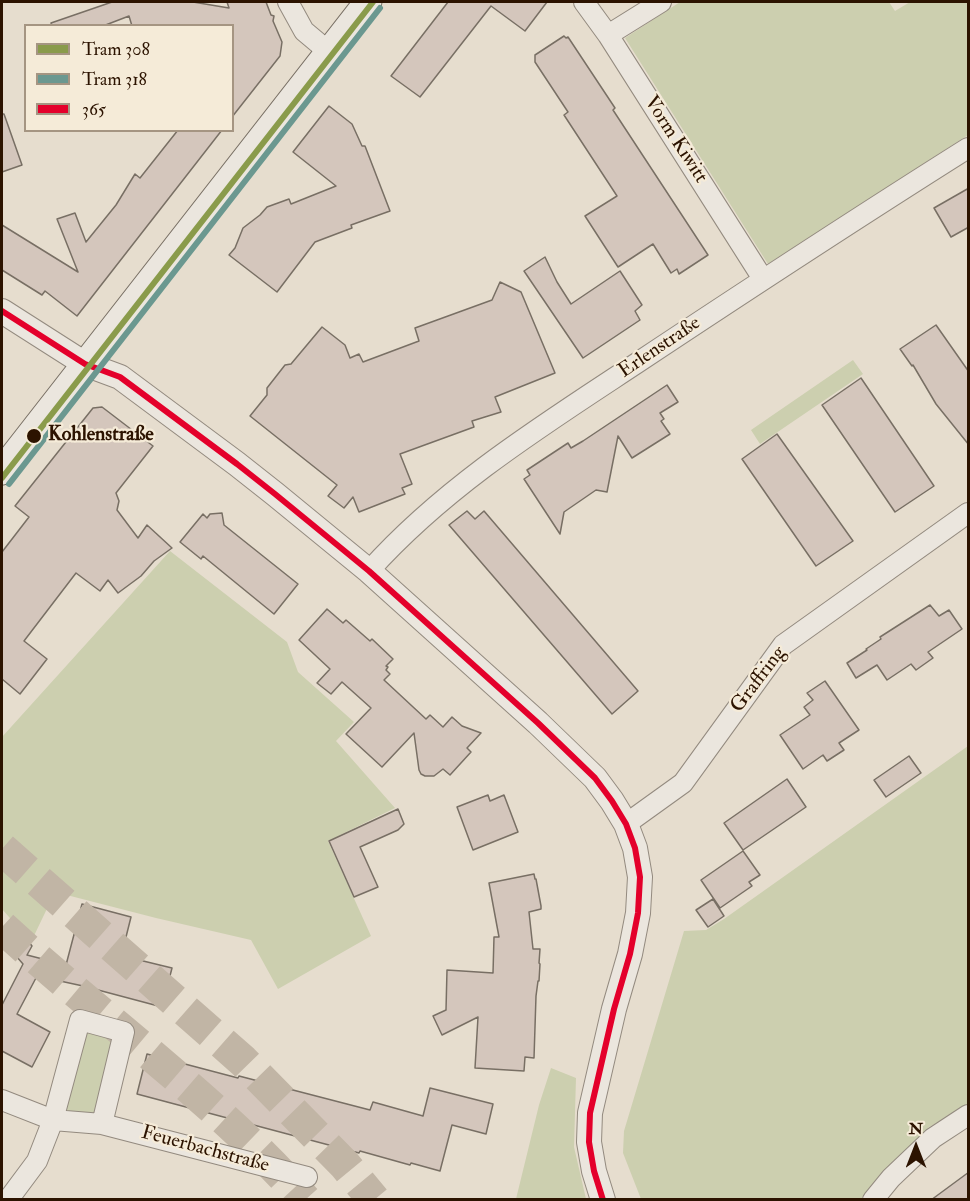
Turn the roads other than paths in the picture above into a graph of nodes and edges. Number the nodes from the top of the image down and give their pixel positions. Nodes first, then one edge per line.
1 (288, 2) edge
2 (368, 2) edge
3 (584, 2) edge
4 (661, 2) edge
5 (608, 35) junction
6 (329, 52) junction
7 (969, 148) edge
8 (764, 279) junction
9 (2, 311) edge
10 (85, 364) junction
11 (2, 471) edge
12 (969, 513) edge
13 (369, 571) junction
14 (626, 824) junction
15 (2, 1100) edge
16 (969, 1115) edge
17 (53, 1120) junction
18 (102, 1124) junction
19 (307, 1177) dead end
20 (8, 1200) edge
21 (603, 1200) edge
22 (873, 1200) edge

1 - 6 street
2 - 6 main road
3 - 5 street, Vorm Kiwitt
4 - 5 street
5 - 8 street, Vorm Kiwitt
6 - 10 main road
7 - 8 street, Erlenstraße
8 - 13 street, Erlenstraße
9 - 10 street
10 - 11 main road
10 - 13 street
12 - 14 street, Graffring
13 - 14 street
14 - 21 street
15 - 17 street, Feuerbachstraße
16 - 22 street
17 - 18 street, Feuerbachstraße
17 - 18 street
17 - 20 street
18 - 19 street, Feuerbachstraße

